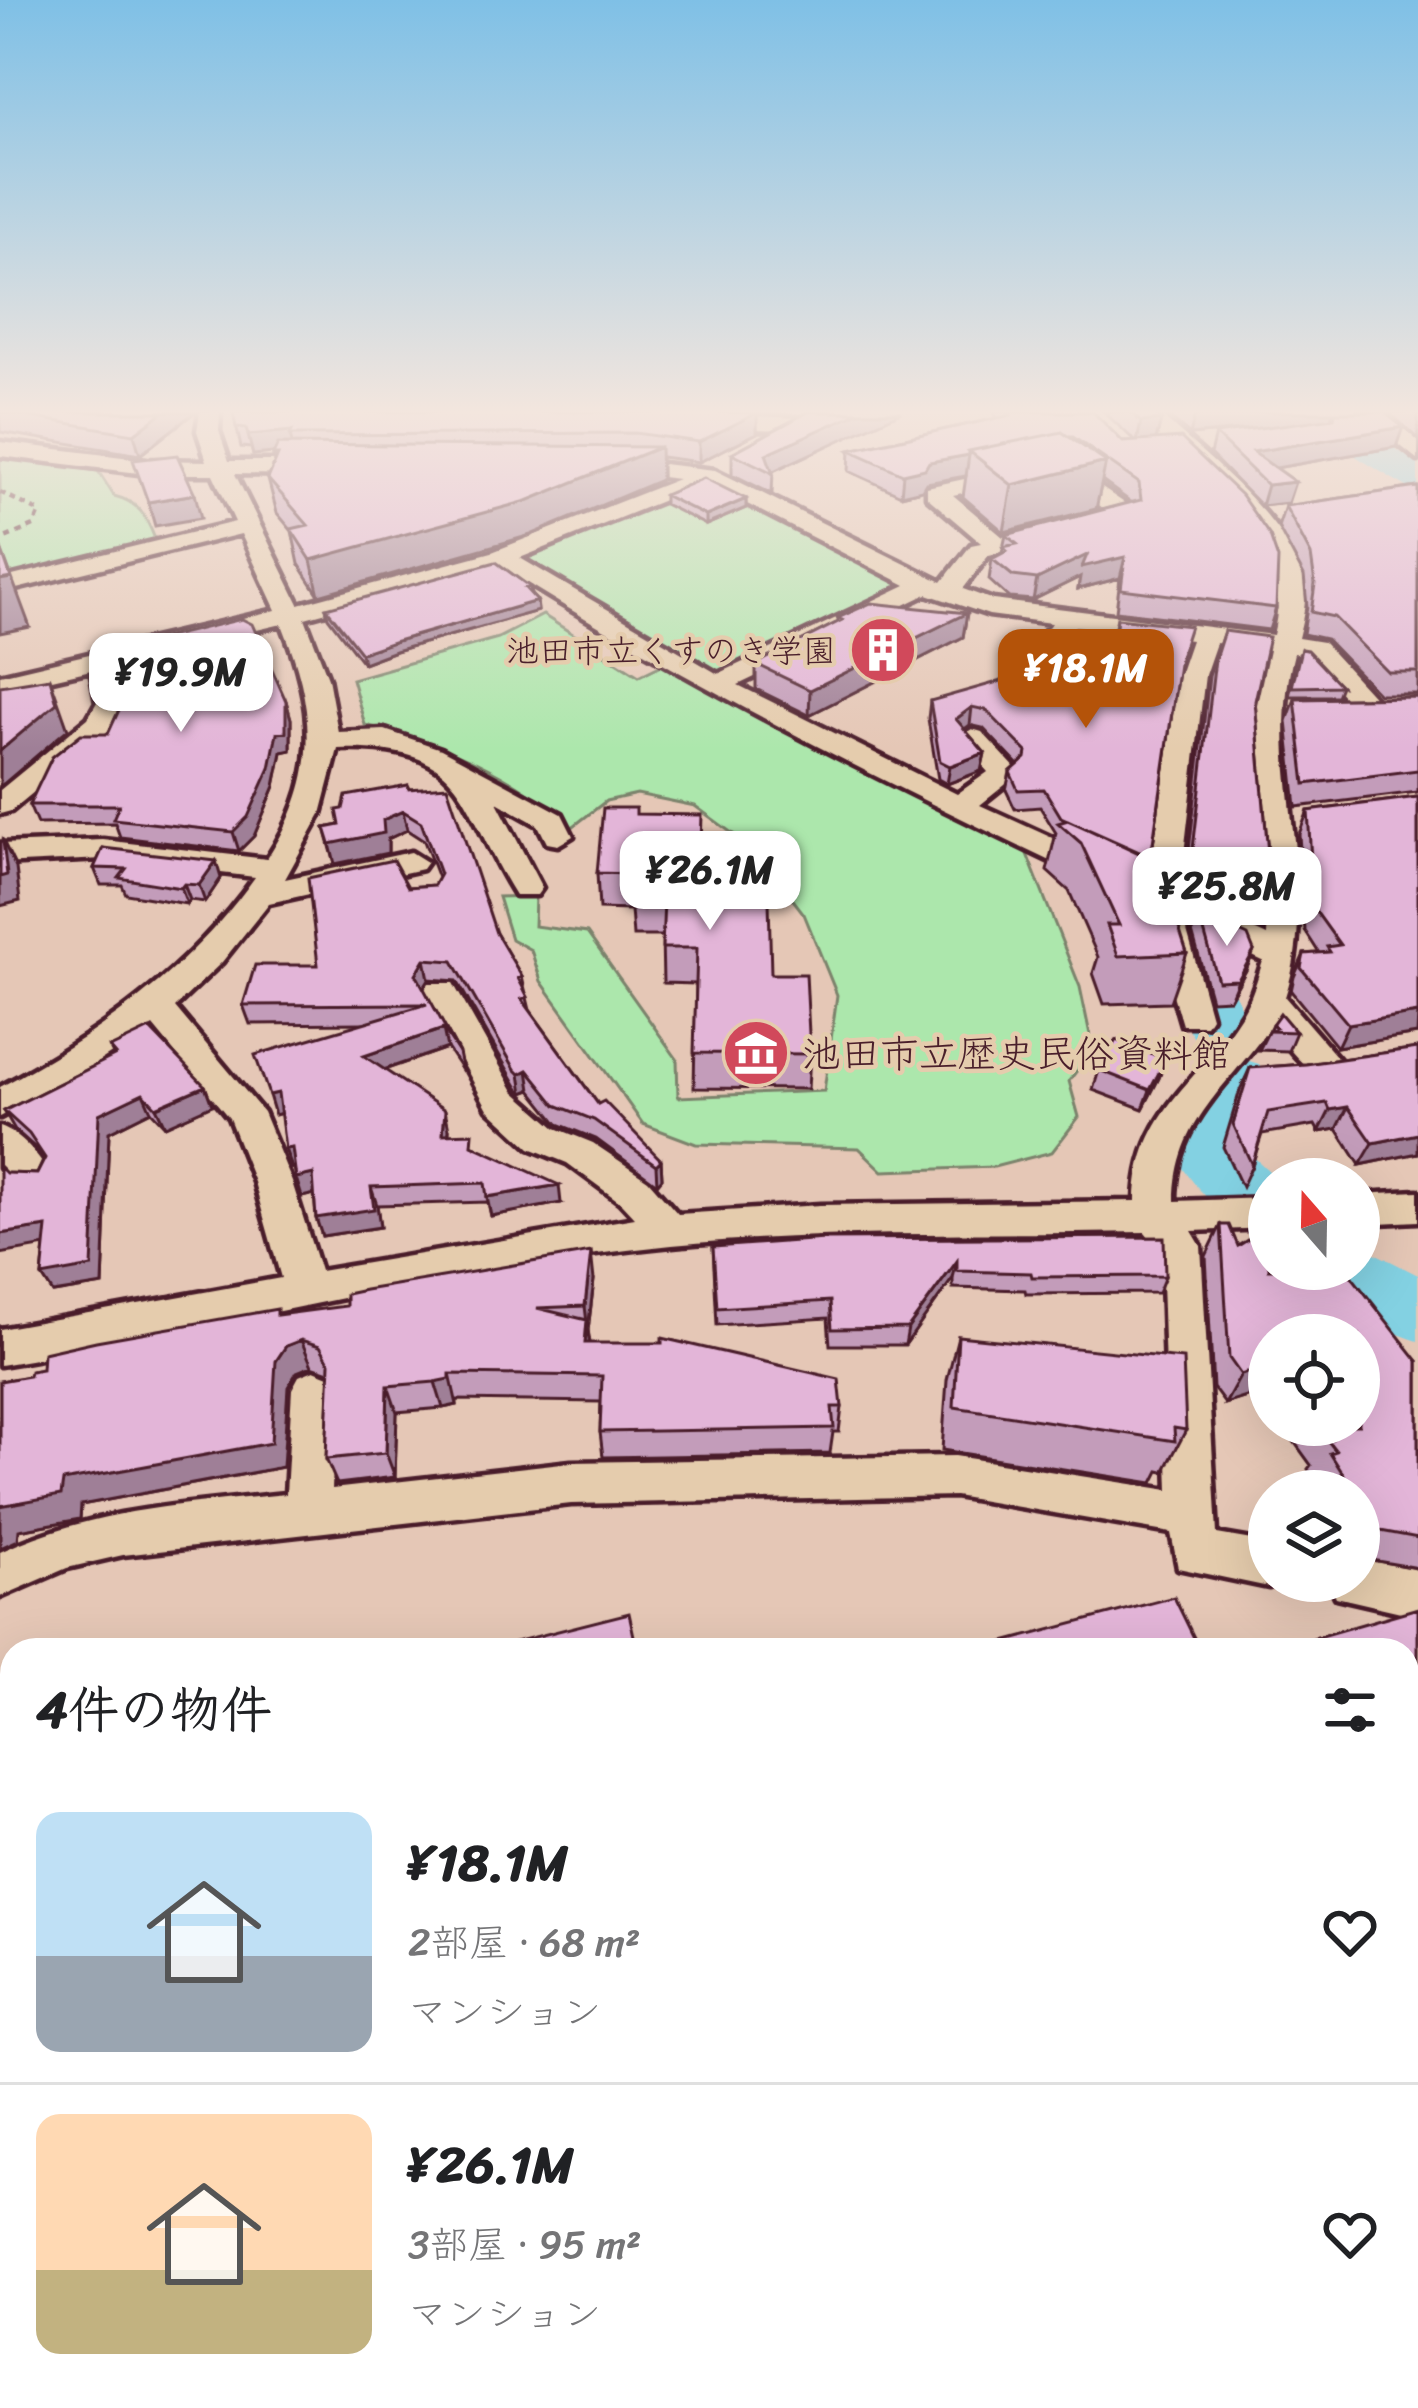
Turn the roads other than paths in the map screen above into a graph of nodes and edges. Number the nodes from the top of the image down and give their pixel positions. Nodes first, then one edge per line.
1 (582, 524) edge
2 (818, 524) edge
3 (974, 524) edge
4 (1077, 524) edge
5 (1255, 524) edge
6 (247, 526) joint
7 (998, 544) junction
8 (501, 557) junction
9 (0, 586) edge
10 (937, 589) junction
11 (288, 615) junction
12 (1067, 619) junction
13 (1286, 622) junction
14 (1206, 634) junction
15 (102, 659) junction
16 (1031, 668) edge
17 (0, 683) edge
18 (718, 683) junction
19 (1269, 709) junction
20 (972, 738) edge
21 (325, 741) junction
22 (469, 775) junction
23 (0, 806) edge
24 (959, 806) junction
25 (558, 836) dead end
26 (0, 854) edge
27 (267, 882) junction
28 (526, 888) dead end
29 (423, 896) edge
30 (1174, 906) junction
31 (1281, 956) junction
32 (441, 992) dead end
33 (1268, 1000) junction
34 (155, 1006) junction
35 (1194, 1017) dead end
36 (1371, 1058) edge
37 (1225, 1059) junction
38 (1325, 1064) junction
39 (0, 1104) edge
40 (0, 1142) edge
41 (32, 1178) edge
42 (1418, 1206) edge
43 (1380, 1208) edge
44 (1248, 1214) edge
45 (1155, 1216) junction
46 (669, 1230) junction
47 (306, 1293) junction
48 (0, 1347) edge
49 (314, 1389) dead end
50 (308, 1512) junction
51 (1196, 1516) junction
52 (1248, 1561) edge
53 (0, 1575) edge
54 (1380, 1586) edge
55 (1418, 1593) edge

1 - 8 street
2 - 10 street
3 - 7 street
4 - 7 street
5 - 13 street
6 - 9 street
6 - 11 street
7 - 10 street
8 - 11 street
8 - 18 street
10 - 12 street
10 - 18 street
11 - 15 street
11 - 21 street
12 - 14 street
12 - 16 street
13 - 14 street
13 - 19 street
13 - 19 street
14 - 30 street
15 - 17 street
15 - 23 street
18 - 24 street
19 - 31 street
20 - 24 street
21 - 22 street
21 - 27 street
22 - 25 street
22 - 28 street
24 - 30 street
26 - 27 street
27 - 29 street
27 - 34 street
30 - 31 street
30 - 35 street
31 - 33 street
32 - 46 street
33 - 37 street
33 - 38 street
34 - 39 street
34 - 47 street
36 - 38 street
37 - 38 street
37 - 45 street
40 - 41 street
42 - 43 street
44 - 45 street
45 - 46 street
45 - 51 street
46 - 47 street
47 - 48 street
49 - 50 street
50 - 51 street
50 - 53 street
51 - 52 street
54 - 55 street

